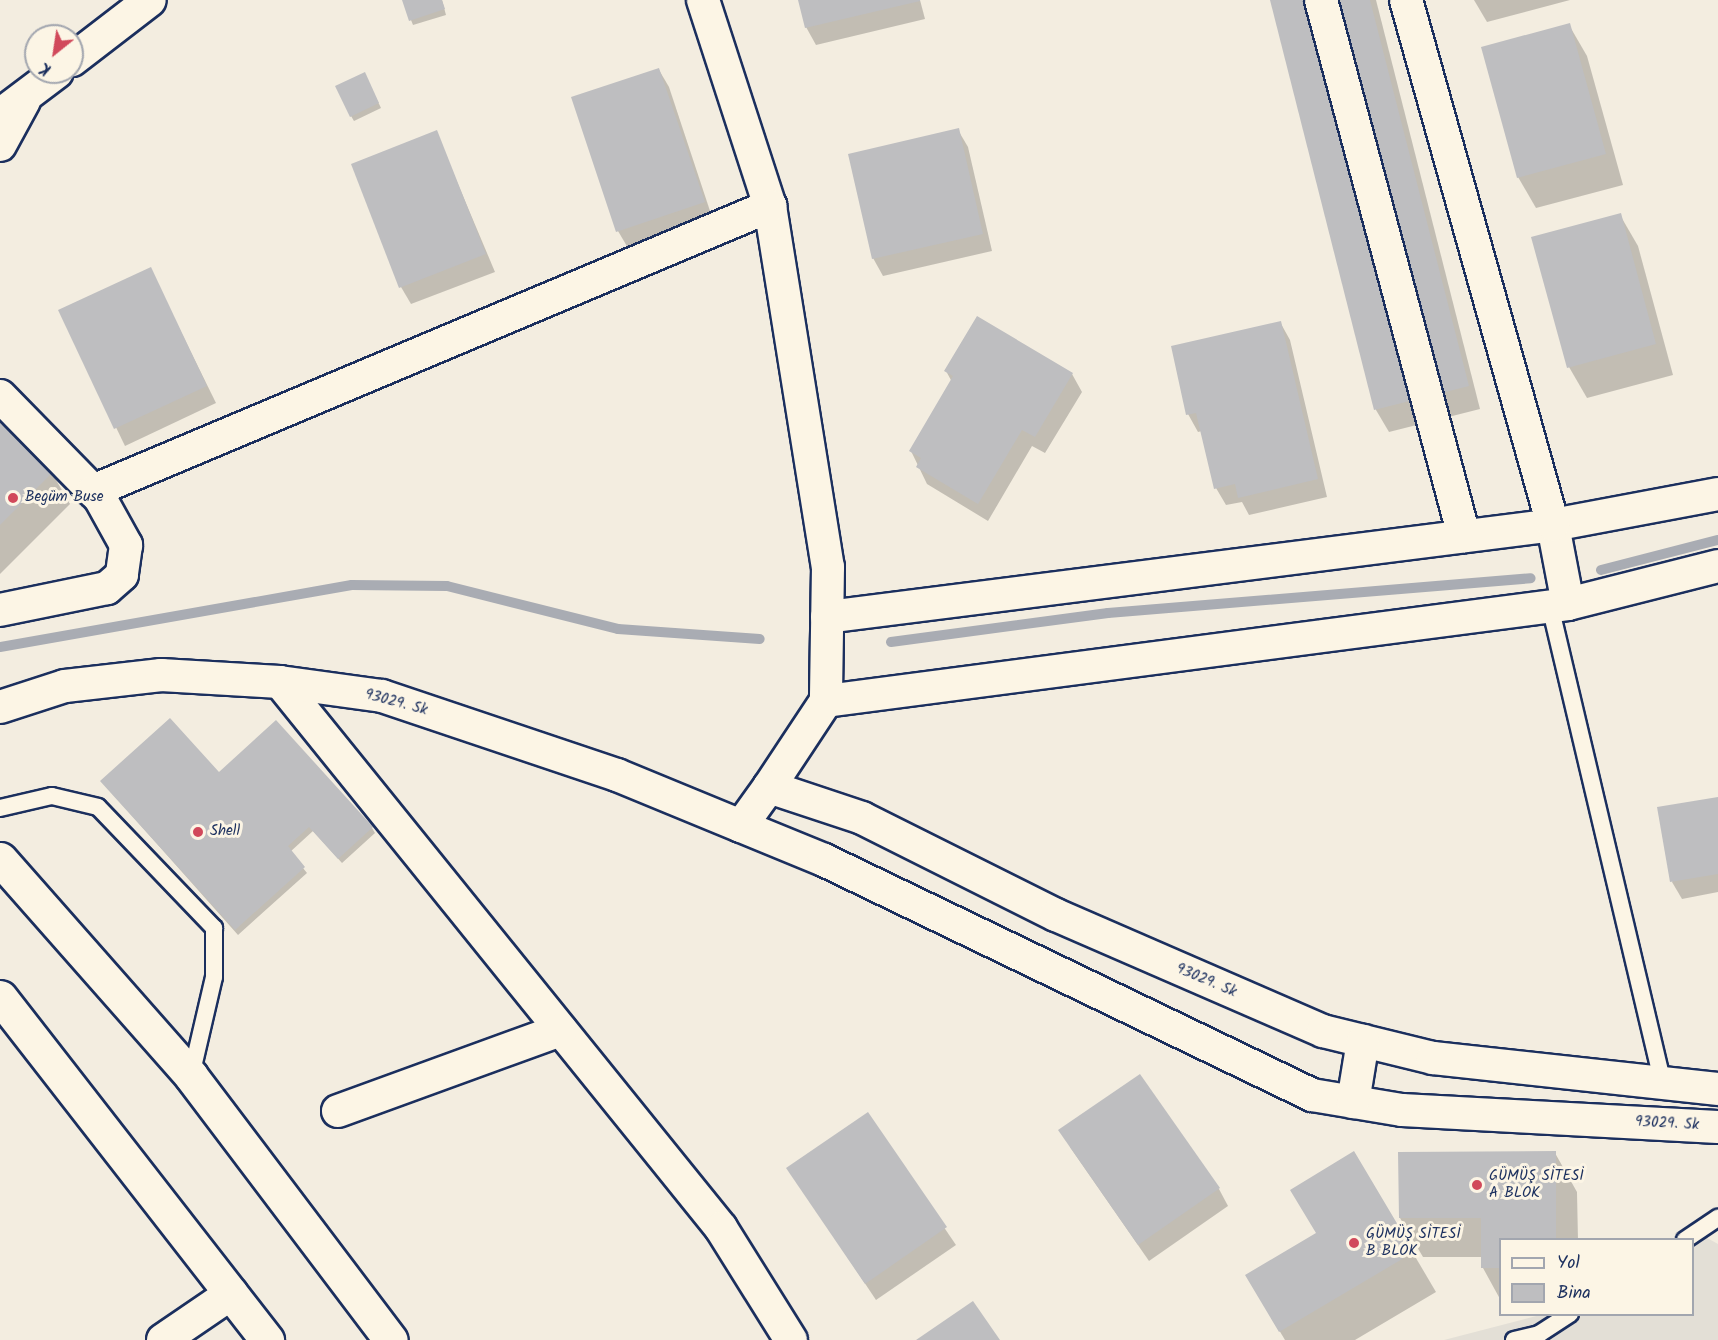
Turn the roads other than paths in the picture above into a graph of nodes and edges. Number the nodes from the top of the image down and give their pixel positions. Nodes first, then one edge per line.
1 (150, 0) edge
2 (703, 0) edge
3 (1321, 0) edge
4 (1406, 0) edge
5 (84, 51) edge
6 (41, 84) edge
7 (29, 93) junction
8 (0, 116) edge
9 (0, 145) edge
10 (770, 206) junction
11 (0, 396) edge
12 (93, 490) junction
13 (1718, 494) edge
14 (1553, 525) junction
15 (1464, 536) junction
16 (1718, 567) edge
17 (1559, 605) junction
18 (0, 610) edge
19 (827, 617) junction
20 (280, 682) junction
21 (826, 701) junction
22 (0, 707) edge
23 (769, 787) junction
24 (0, 808) edge
25 (741, 826) junction
26 (0, 859) edge
27 (1056, 915) junction
28 (1033, 960) junction
29 (0, 997) edge
30 (561, 1030) junction
31 (1363, 1041) junction
32 (191, 1076) junction
33 (1662, 1082) junction
34 (1718, 1089) edge
35 (1353, 1102) junction
36 (338, 1111) dead end
37 (1718, 1127) edge
38 (1718, 1218) edge
39 (1687, 1238) edge
40 (232, 1293) junction
41 (1567, 1316) edge
42 (163, 1340) edge
43 (267, 1340) edge
44 (391, 1340) edge
45 (791, 1340) edge
46 (1514, 1340) edge

1 - 5 street
2 - 10 street
3 - 15 street
4 - 14 street
6 - 7 street
7 - 8 street
7 - 9 street
10 - 12 street
10 - 19 street
11 - 12 street
12 - 18 street
13 - 14 street
14 - 15 street
14 - 17 street
15 - 19 street
16 - 17 street
17 - 21 street
17 - 33 lane
19 - 21 street
20 - 22 street, 93029. Sk
20 - 25 street, 93029. Sk
20 - 30 street
21 - 23 street
23 - 25 street
23 - 27 street, 93029. Sk
24 - 32 lane
25 - 28 street, 93029. Sk
26 - 32 main road
27 - 28 street
27 - 31 street, 93029. Sk
28 - 35 street, 93029. Sk
29 - 40 main road
30 - 36 street
30 - 45 street
31 - 33 street, 93029. Sk
31 - 35 street
32 - 44 main road
33 - 34 street, 93029. Sk
35 - 37 street, 93029. Sk
38 - 39 lane
40 - 42 street
40 - 43 main road
41 - 46 lane

